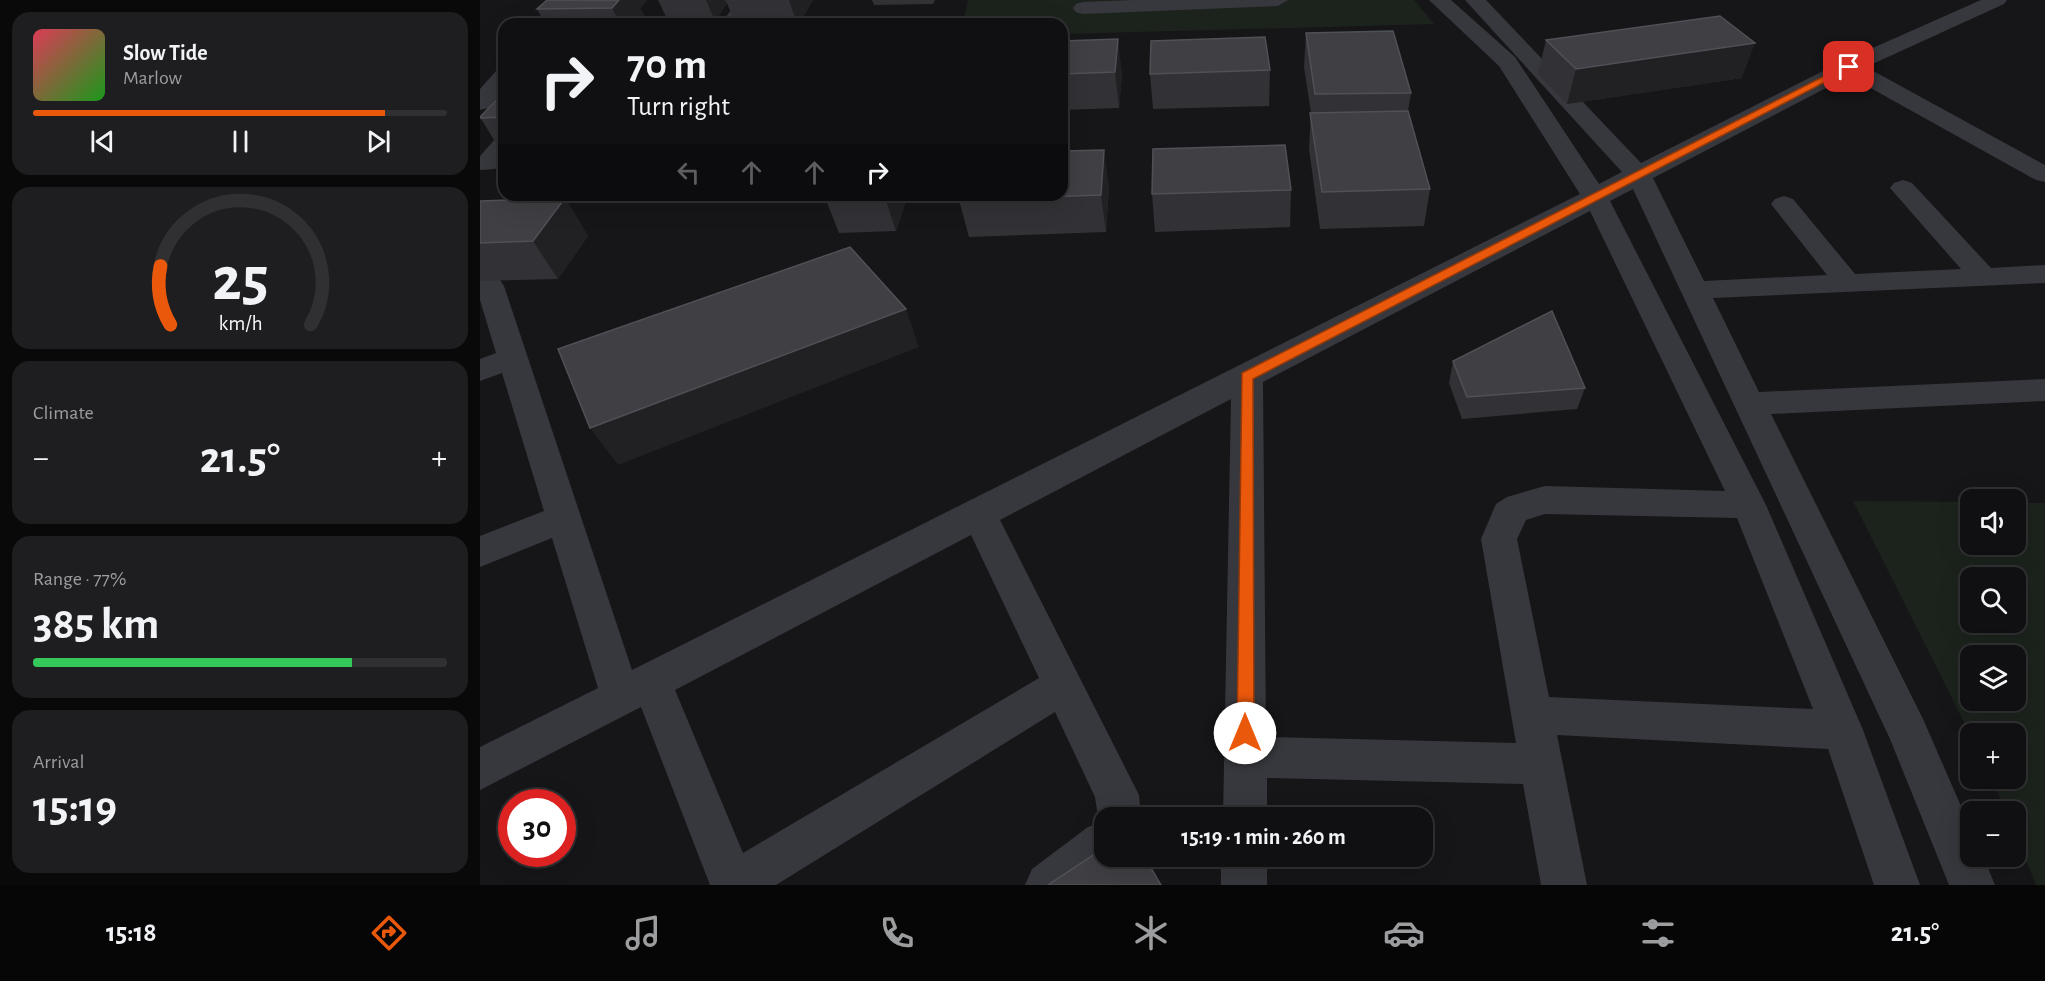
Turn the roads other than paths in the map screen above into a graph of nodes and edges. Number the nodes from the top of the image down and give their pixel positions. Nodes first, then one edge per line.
1 (748, 0) edge
2 (1278, 0) edge
3 (1439, 0) edge
4 (1997, 0) edge
5 (1485, 2) edge
6 (1083, 8) dead end
7 (735, 18) edge
8 (1849, 67) junction
9 (498, 83) edge
10 (480, 103) edge
11 (498, 155) edge
12 (491, 170) edge
13 (2045, 175) edge
14 (1639, 176) junction
15 (1903, 188) dead end
16 (1596, 198) junction
17 (1785, 204) dead end
18 (2045, 274) edge
19 (1984, 277) junction
20 (1848, 283) junction
21 (490, 286) edge
22 (1694, 290) junction
23 (513, 358) junction
24 (480, 370) edge
25 (1247, 376) junction
26 (2045, 390) edge
27 (1748, 404) junction
28 (1749, 505) junction
29 (979, 514) junction
30 (564, 518) junction
31 (480, 552) edge
32 (1063, 685) junction
33 (636, 689) junction
34 (1532, 715) junction
35 (1842, 730) junction
36 (1245, 757) junction
37 (1541, 764) junction
38 (480, 769) edge
39 (1118, 807) edge
40 (1245, 807) edge
41 (1094, 850) edge
42 (1244, 867) edge
43 (733, 885) edge
44 (1048, 885) edge
45 (1244, 885) edge
46 (1564, 885) edge
47 (1896, 885) edge
48 (1972, 885) edge

1 - 7 street
2 - 6 street
3 - 16 street
4 - 8 street
5 - 14 street
8 - 13 street
8 - 14 street
9 - 10 street
11 - 12 street
14 - 16 street
14 - 22 street
15 - 19 street
16 - 25 street
16 - 28 street
17 - 20 street
18 - 19 street
19 - 20 street
20 - 22 street
21 - 23 street
22 - 27 street
23 - 24 street
23 - 30 street
25 - 29 street
25 - 36 street
26 - 27 street
27 - 48 street
28 - 34 street
28 - 35 street
29 - 32 street
29 - 33 street
30 - 31 street
30 - 33 street
32 - 39 street
32 - 43 street
33 - 38 street
33 - 43 street
34 - 35 street
34 - 37 street
35 - 47 street
36 - 37 street
36 - 40 street
37 - 46 street
41 - 44 street
42 - 45 street

